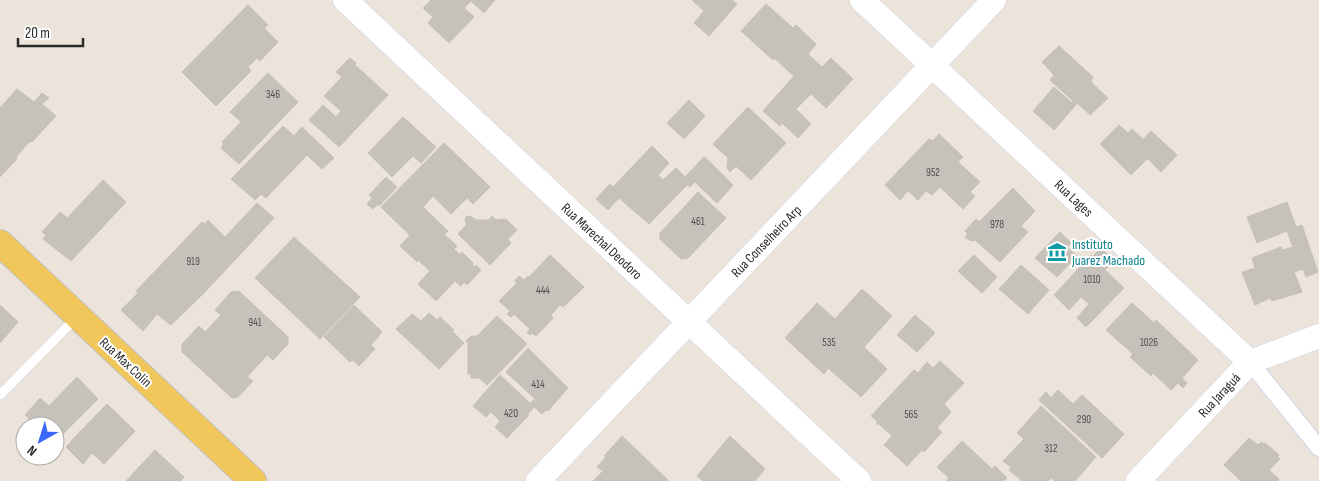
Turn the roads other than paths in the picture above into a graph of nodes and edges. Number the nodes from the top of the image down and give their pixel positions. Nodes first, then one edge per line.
1 (345, 0) edge
2 (862, 0) edge
3 (994, 0) edge
4 (932, 66) junction
5 (0, 243) edge
6 (78, 316) junction
7 (689, 322) junction
8 (1319, 336) edge
9 (1250, 362) junction
10 (0, 395) edge
11 (1319, 448) edge
12 (253, 481) edge
13 (538, 481) edge
14 (859, 481) edge
15 (1138, 481) edge

1 - 7 main road, Rua Marechal Deodoro
2 - 4 main road, Rua Lages
3 - 4 main road, Rua Conselheiro Arp
4 - 7 main road, Rua Conselheiro Arp
4 - 9 main road, Rua Lages
5 - 6 main road, Rua Max Colin
6 - 10 lane
6 - 12 main road, Rua Max Colin
7 - 13 main road, Rua Conselheiro Arp
7 - 14 main road, Rua Marechal Deodoro
8 - 9 main road, Rua Jaraguá
9 - 11 street, Rua Lages
9 - 15 main road, Rua Jaraguá

